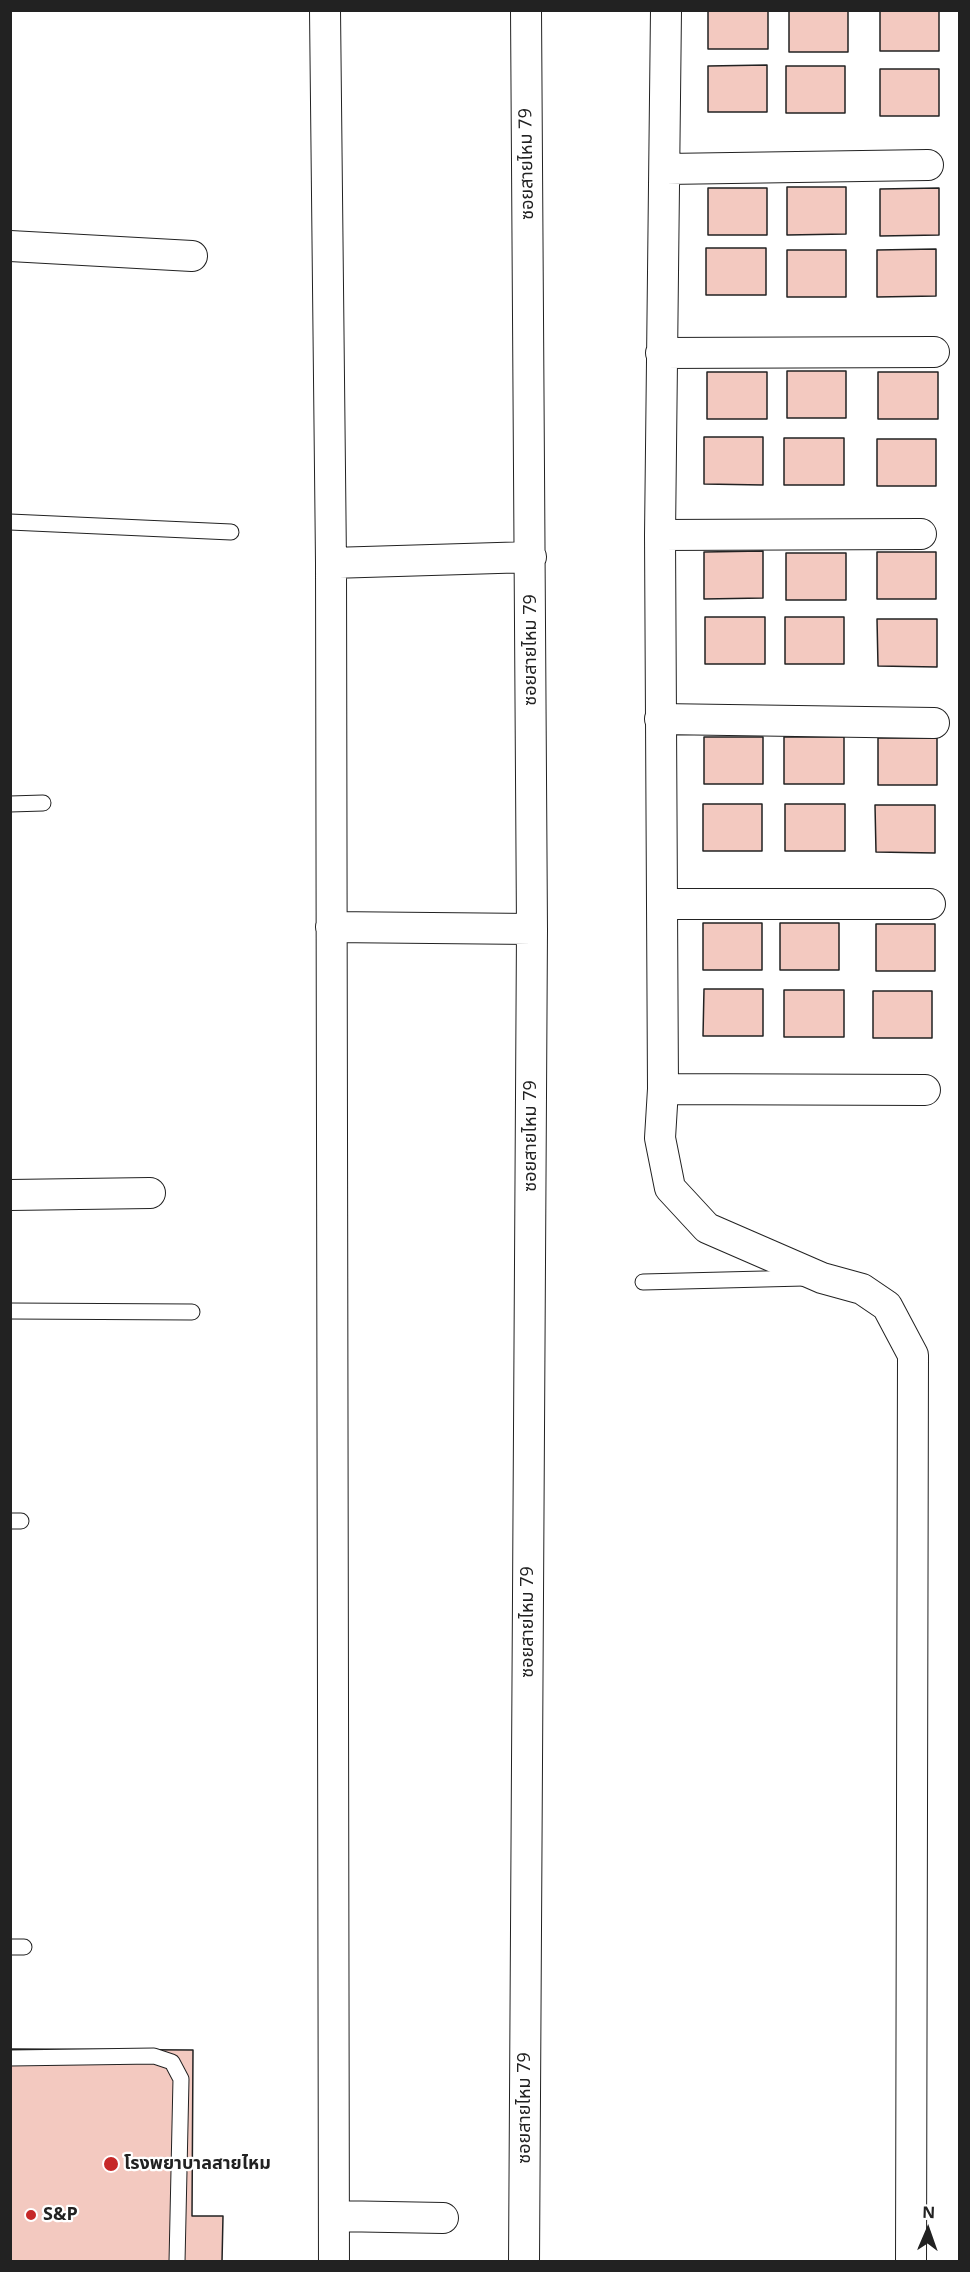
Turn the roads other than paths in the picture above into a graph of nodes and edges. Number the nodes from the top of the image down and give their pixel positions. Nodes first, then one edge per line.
1 (325, 10) edge
2 (526, 10) edge
3 (666, 10) edge
4 (928, 165) dead end
5 (666, 169) junction
6 (10, 246) edge
7 (192, 256) dead end
8 (661, 352) junction
9 (934, 352) dead end
10 (10, 522) edge
11 (231, 532) dead end
12 (921, 534) dead end
13 (660, 535) junction
14 (531, 557) junction
15 (331, 563) junction
16 (660, 719) junction
17 (934, 723) dead end
18 (43, 803) dead end
19 (10, 804) edge
20 (663, 904) junction
21 (930, 904) dead end
22 (331, 927) junction
23 (532, 929) junction
24 (663, 1089) junction
25 (925, 1089) dead end
26 (150, 1193) dead end
27 (10, 1195) edge
28 (822, 1278) junction
29 (643, 1282) dead end
30 (10, 1311) edge
31 (192, 1312) dead end
32 (10, 2058) edge
33 (335, 2216) junction
34 (442, 2218) dead end
35 (177, 2262) edge
36 (334, 2262) edge
37 (524, 2262) edge
38 (911, 2262) edge

1 - 15 street
2 - 14 street, ซอยสายไหม 79
3 - 5 street
4 - 5 street
5 - 8 street
6 - 7 street
8 - 9 street
8 - 13 street
10 - 11 lane
12 - 13 street
13 - 16 street
14 - 15 street
14 - 23 street, ซอยสายไหม 79
15 - 22 street
16 - 17 street
16 - 20 street
18 - 19 lane
20 - 21 street
20 - 24 street
22 - 23 street
22 - 33 street
23 - 37 street, ซอยสายไหม 79
24 - 25 street
24 - 28 street
26 - 27 street
28 - 29 lane
28 - 38 street
30 - 31 lane
32 - 35 lane
33 - 34 street
33 - 36 street

